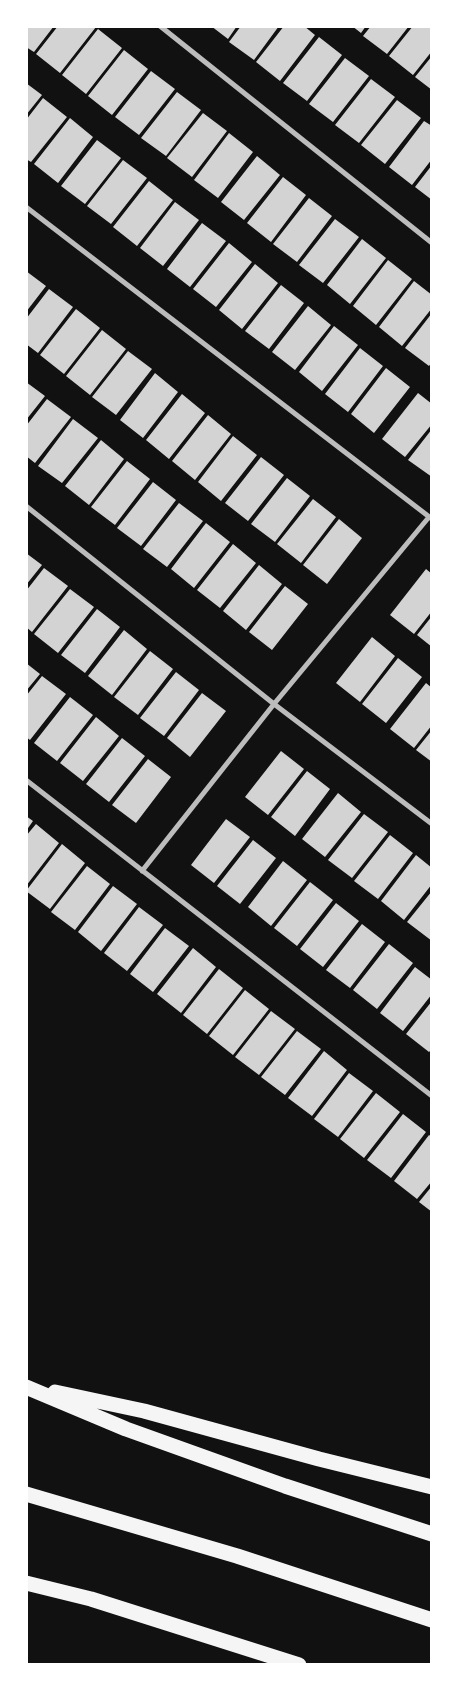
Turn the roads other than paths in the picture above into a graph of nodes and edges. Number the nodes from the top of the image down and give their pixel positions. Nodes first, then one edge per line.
1 (160, 26) edge
2 (26, 207) edge
3 (432, 243) edge
4 (26, 506) edge
5 (431, 518) edge
6 (274, 704) junction
7 (26, 780) edge
8 (432, 824) edge
9 (142, 870) junction
10 (432, 1096) edge
11 (26, 1386) edge
12 (432, 1487) edge
13 (26, 1494) edge
14 (432, 1534) edge
15 (26, 1583) edge
16 (432, 1620) edge
17 (299, 1665) edge

1 - 3 street
2 - 5 street
4 - 6 street
5 - 6 street
6 - 8 street
6 - 9 street
7 - 9 street
9 - 10 street
11 - 12 highway
11 - 14 highway
13 - 16 highway
15 - 17 highway

